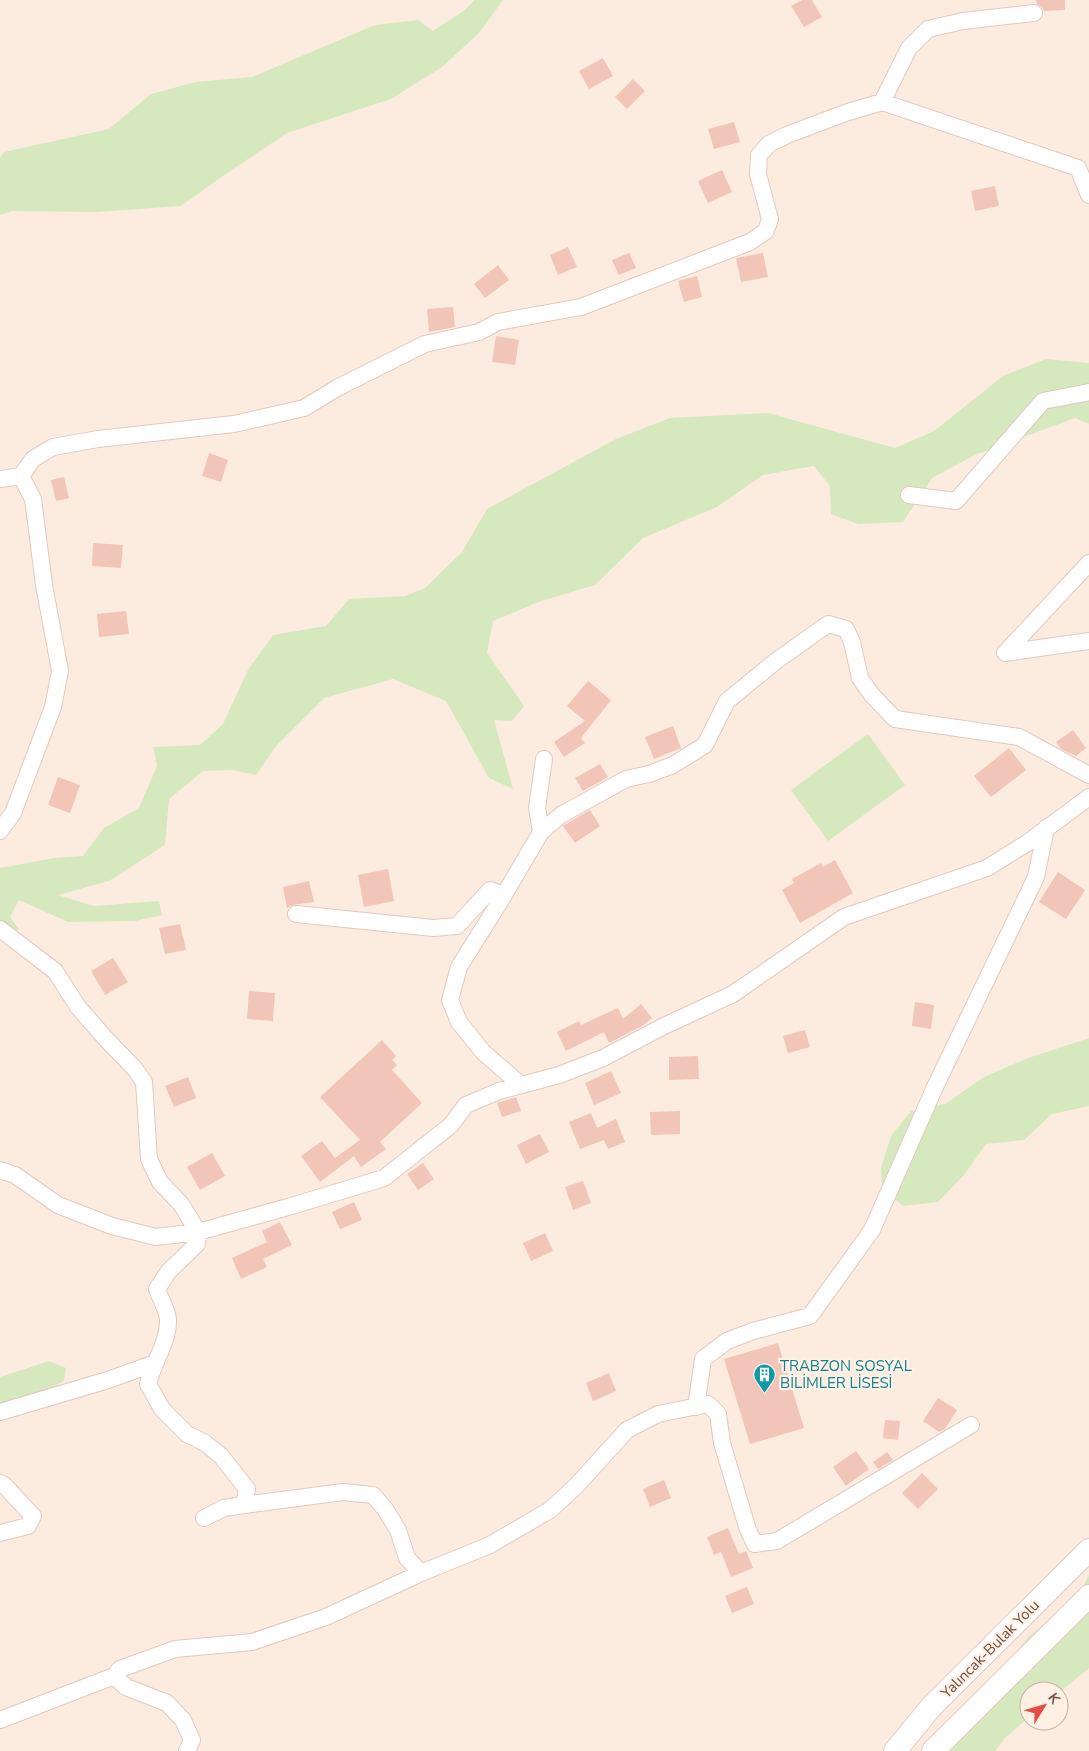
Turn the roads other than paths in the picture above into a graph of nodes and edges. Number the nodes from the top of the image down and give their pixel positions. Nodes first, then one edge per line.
1 (1034, 13) dead end
2 (882, 102) junction
3 (1089, 195) edge
4 (1089, 392) edge
5 (21, 476) junction
6 (0, 479) edge
7 (909, 495) dead end
8 (1089, 563) edge
9 (1089, 640) edge
10 (544, 758) dead end
11 (1089, 775) edge
12 (1089, 797) edge
13 (1046, 828) junction
14 (0, 831) edge
15 (541, 832) junction
16 (504, 895) junction
17 (296, 914) dead end
18 (0, 929) edge
19 (521, 1086) junction
20 (0, 1170) edge
21 (198, 1232) junction
22 (154, 1363) junction
23 (696, 1407) junction
24 (0, 1412) edge
25 (971, 1425) dead end
26 (0, 1483) edge
27 (244, 1505) junction
28 (204, 1518) dead end
29 (0, 1533) edge
30 (1089, 1550) edge
31 (421, 1573) junction
32 (1089, 1596) edge
33 (114, 1676) junction
34 (0, 1720) edge
35 (187, 1751) edge
36 (895, 1751) edge
37 (934, 1751) edge

1 - 2 street
2 - 3 street
2 - 5 street
4 - 7 street
5 - 6 street
5 - 14 street
8 - 9 street
10 - 15 street
11 - 15 street
12 - 13 street
13 - 19 street
13 - 23 street
15 - 16 street
16 - 17 street
16 - 19 street
18 - 21 street
19 - 21 street
20 - 21 street
21 - 22 street
22 - 24 street
22 - 27 street
23 - 25 street
23 - 31 street
26 - 29 street
27 - 28 street
27 - 31 street
30 - 36 main road, Yalıncak-Bulak Yolu
31 - 33 street
32 - 37 main road
33 - 34 street
33 - 35 street

